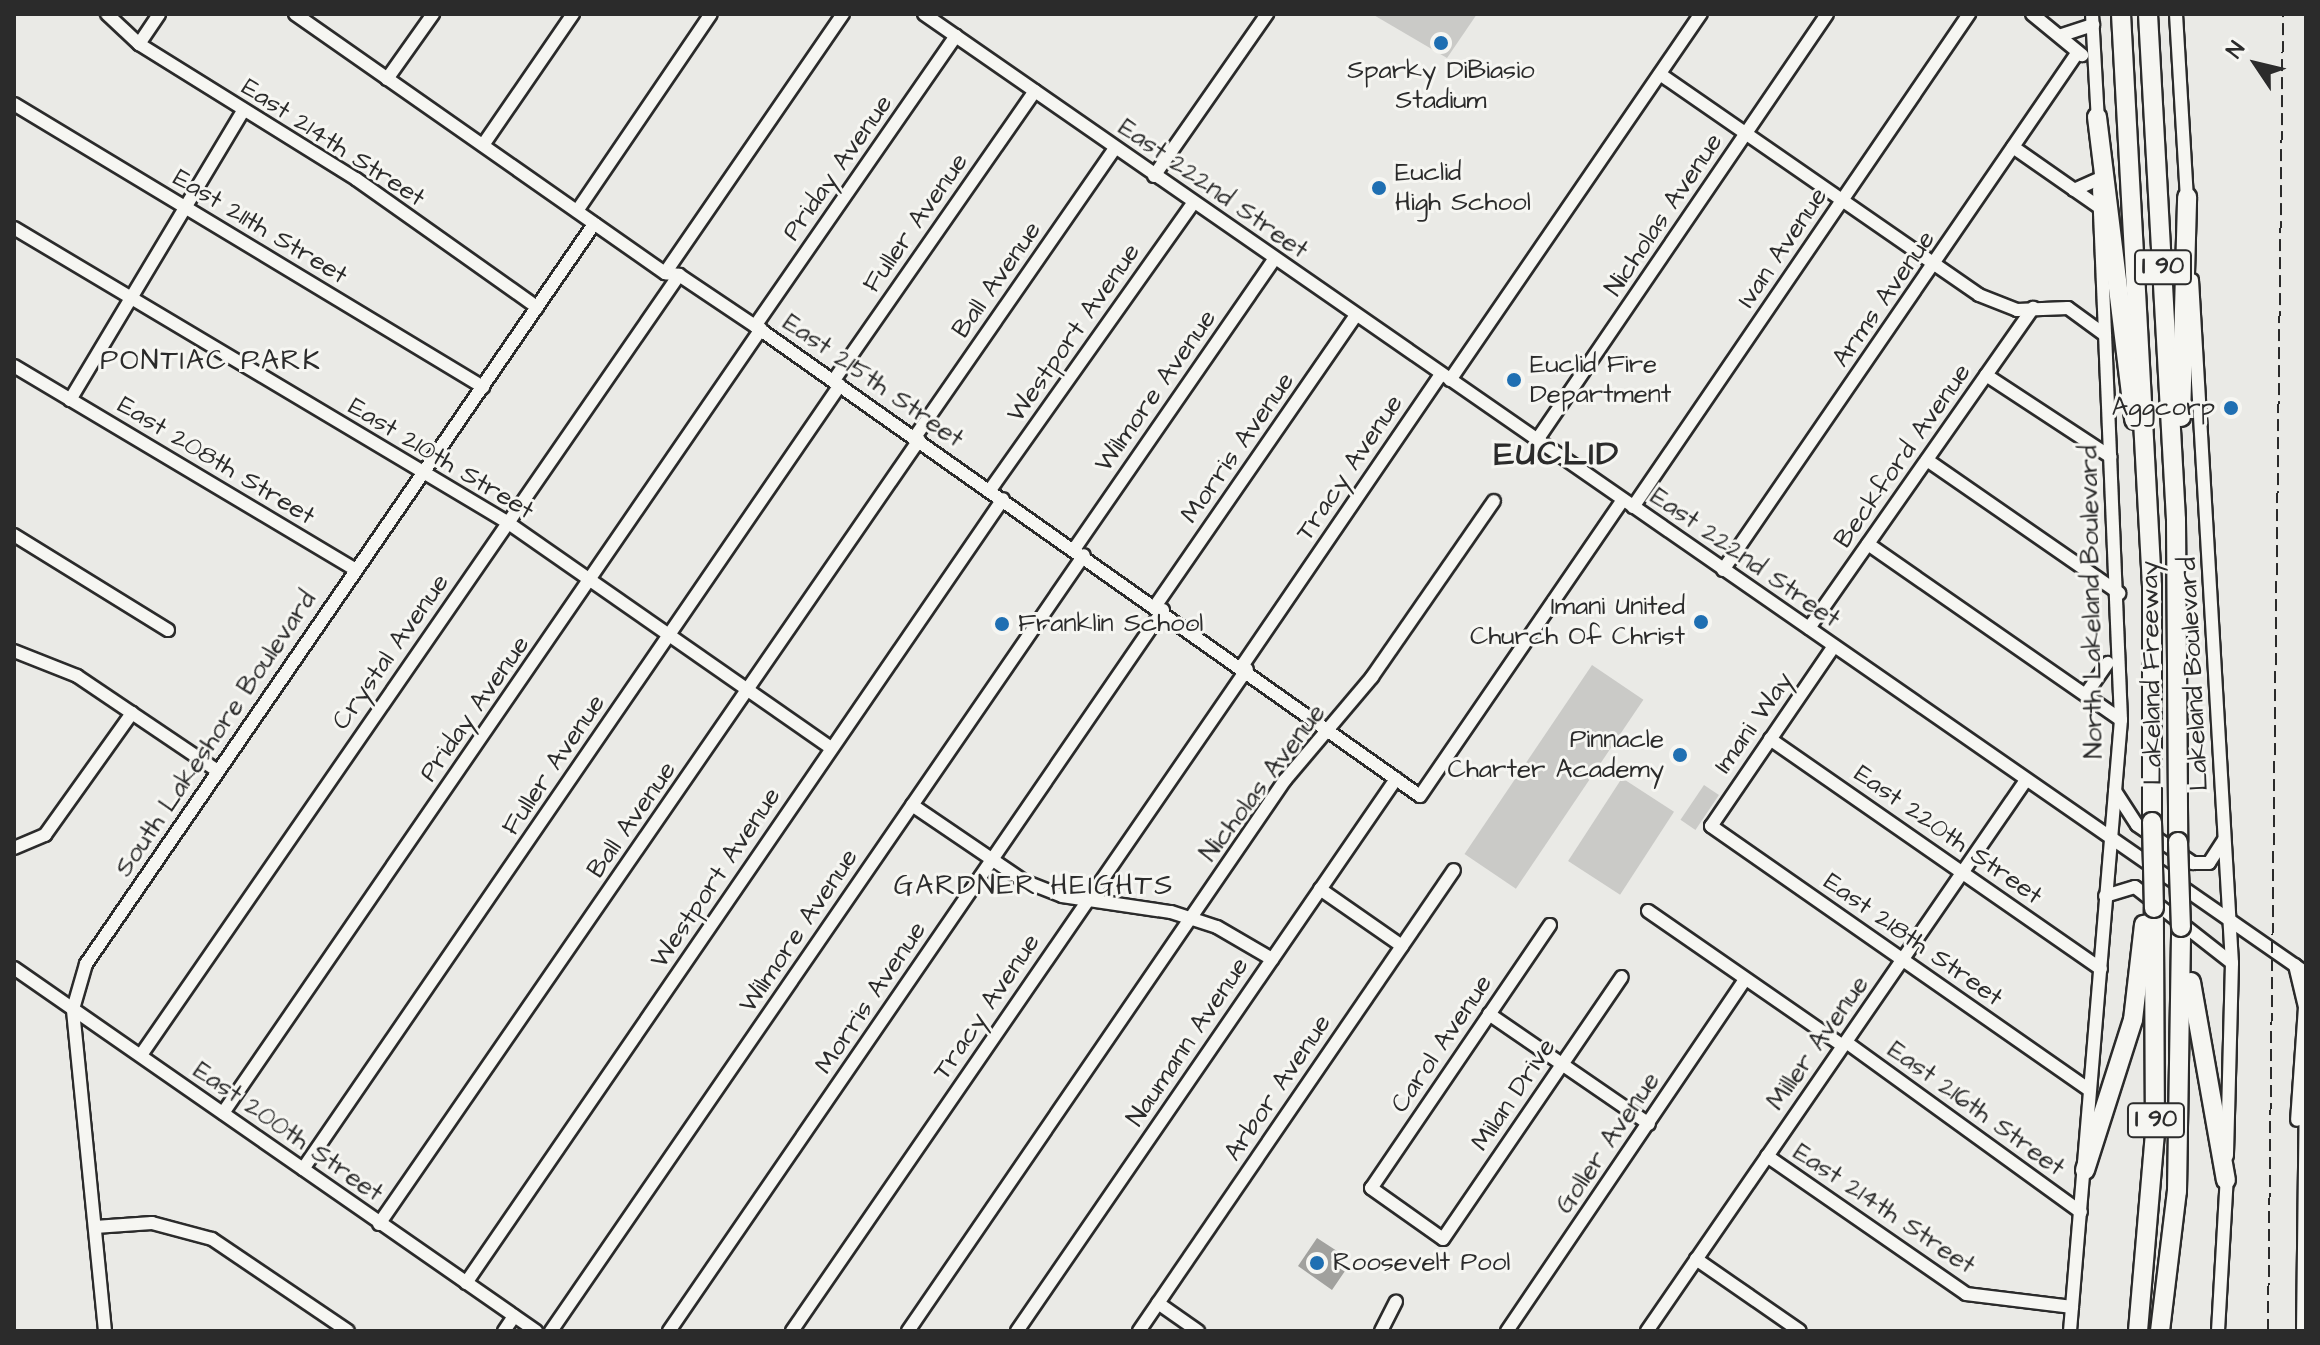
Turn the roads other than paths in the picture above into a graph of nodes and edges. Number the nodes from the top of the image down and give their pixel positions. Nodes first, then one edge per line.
1 (107, 14) edge
2 (159, 14) edge
3 (296, 14) edge
4 (433, 14) edge
5 (573, 14) edge
6 (711, 14) edge
7 (843, 14) edge
8 (924, 14) edge
9 (1267, 14) edge
10 (1701, 14) edge
11 (1827, 14) edge
12 (1969, 14) edge
13 (2032, 14) edge
14 (2121, 14) edge
15 (2148, 14) edge
16 (2176, 14) edge
17 (2092, 20) edge
18 (2062, 35) junction
19 (956, 36) junction
20 (139, 44) junction
21 (2078, 52) junction
22 (2096, 65) junction
23 (1660, 74) junction
24 (387, 79) junction
25 (1035, 91) junction
26 (14, 104) edge
27 (243, 111) junction
28 (2097, 117) junction
29 (1745, 134) junction
30 (483, 145) junction
31 (2013, 147) junction
32 (1115, 148) junction
33 (1154, 176) junction
34 (2099, 179) junction
35 (2074, 190) junction
36 (2187, 197) junction
37 (1842, 201) junction
38 (1193, 203) junction
39 (2099, 207) junction
40 (185, 208) junction
41 (577, 211) junction
42 (594, 224) junction
43 (14, 228) edge
44 (1275, 258) junction
45 (1935, 266) junction
46 (665, 273) junction
47 (679, 275) junction
48 (131, 298) junction
49 (2104, 304) junction
50 (537, 307) junction
51 (2033, 308) junction
52 (1356, 315) junction
53 (2083, 319) junction
54 (758, 327) junction
55 (2105, 335) junction
56 (14, 366) edge
57 (1986, 375) junction
58 (1446, 377) junction
59 (837, 383) junction
60 (483, 387) junction
61 (70, 400) junction
62 (917, 439) junction
63 (1537, 440) junction
64 (2111, 457) junction
65 (1927, 460) junction
66 (424, 474) junction
67 (990, 490) junction
68 (1003, 499) junction
69 (1494, 501) dead end
70 (1628, 504) junction
71 (2148, 508) junction
72 (2176, 520) junction
73 (507, 522) junction
74 (14, 535) edge
75 (1868, 544) junction
76 (1079, 552) junction
77 (2117, 564) junction
78 (355, 569) junction
79 (1723, 570) junction
80 (2095, 577) junction
81 (590, 581) junction
82 (2119, 593) junction
83 (1160, 608) junction
84 (1809, 628) junction
85 (168, 630) dead end
86 (669, 636) junction
87 (1834, 646) junction
88 (14, 651) edge
89 (2108, 663) dead end
90 (1244, 667) junction
91 (748, 690) junction
92 (2086, 694) junction
93 (132, 713) junction
94 (2121, 720) junction
95 (1329, 729) junction
96 (1770, 739) junction
97 (831, 748) junction
98 (218, 771) junction
99 (1396, 779) junction
100 (2026, 780) junction
101 (2115, 791) junction
102 (1420, 796) joint
103 (912, 805) junction
104 (1711, 826) joint
105 (2109, 837) junction
106 (2225, 839) junction
107 (14, 848) edge
108 (992, 861) junction
109 (1454, 870) dead end
110 (1963, 871) junction
111 (1320, 889) junction
112 (2105, 896) junction
113 (1087, 901) junction
114 (2150, 906) junction
115 (1648, 911) dead end
116 (1191, 919) junction
117 (2230, 919) junction
118 (1550, 925) dead end
119 (2181, 927) junction
120 (1402, 946) junction
121 (1272, 959) junction
122 (1903, 960) junction
123 (2232, 963) junction
124 (14, 968) edge
125 (2101, 969) junction
126 (2300, 969) edge
127 (1622, 977) dead end
128 (1745, 980) junction
129 (73, 1009) junction
130 (1489, 1014) junction
131 (1844, 1044) junction
132 (141, 1055) junction
133 (1563, 1064) junction
134 (2089, 1090) junction
135 (2306, 1100) edge
136 (223, 1113) junction
137 (1649, 1124) junction
138 (2305, 1148) edge
139 (1767, 1156) junction
140 (303, 1169) junction
141 (2085, 1170) junction
142 (2226, 1180) junction
143 (2081, 1212) junction
144 (379, 1224) junction
145 (95, 1227) junction
146 (1443, 1239) joint
147 (1696, 1259) junction
148 (466, 1283) junction
149 (1396, 1302) dead end
150 (1158, 1303) junction
151 (2072, 1307) junction
152 (514, 1316) junction
153 (1794, 1330) edge
154 (105, 1331) edge
155 (348, 1331) edge
156 (504, 1331) edge
157 (536, 1331) edge
158 (551, 1331) edge
159 (669, 1331) edge
160 (792, 1331) edge
161 (908, 1331) edge
162 (1017, 1331) edge
163 (1139, 1331) edge
164 (1198, 1331) edge
165 (1381, 1331) edge
166 (1507, 1331) edge
167 (1647, 1331) edge
168 (2070, 1331) edge
169 (2138, 1331) edge
170 (2160, 1331) edge
171 (2218, 1331) edge
172 (2303, 1331) edge

1 - 20 street, East 214th Street
2 - 20 street
3 - 24 street, East 215th Street
4 - 24 street
5 - 30 street
6 - 41 street
7 - 46 street
8 - 19 street, East 222nd Street
9 - 33 street
10 - 23 street, Tracy Avenue
11 - 29 street, Nicholas Avenue
12 - 37 street, Ivan Avenue
13 - 18 street
14 - 71 highway, Lakeland Freeway / I 90
15 - 72 highway, Lakeland Freeway / I 90
16 - 36 street, Lakeland Boulevard
17 - 18 street
17 - 22 street, North Lakeland Boulevard
18 - 21 street
19 - 25 street, East 222nd Street
19 - 54 street, Priday Avenue
20 - 27 street, East 214th Street
21 - 22 street
21 - 31 street, Arms Avenue
22 - 28 street, North Lakeland Boulevard
23 - 29 street
23 - 58 street, Tracy Avenue
24 - 30 street, East 215th Street
25 - 32 street, East 222nd Street
25 - 59 street, Fuller Avenue
26 - 40 street, East 211th Street
27 - 40 street
27 - 50 street, East 214th Street
28 - 34 street, North Lakeland Boulevard
28 - 71 highway
29 - 37 street
29 - 63 street, Nicholas Avenue
30 - 41 street, East 215th Street
31 - 35 street
31 - 45 street, Arms Avenue
32 - 33 street, East 222nd Street
32 - 62 street, Ball Avenue
33 - 38 street, East 222nd Street
34 - 35 street
34 - 39 street, North Lakeland Boulevard
35 - 39 street
36 - 72 highway
36 - 106 street, Lakeland Boulevard
37 - 45 street
37 - 70 street, Ivan Avenue
38 - 44 street, East 222nd Street
38 - 67 street, Westport Avenue
39 - 49 street, North Lakeland Boulevard
40 - 48 street
40 - 60 street, East 211th Street
41 - 42 street, East 215th Street
42 - 46 street, East 215th Street
42 - 50 street, South Lakeshore Boulevard
43 - 48 street, East 210th Street
44 - 52 street, East 222nd Street
44 - 76 street, Wilmore Avenue
45 - 51 street
45 - 79 street, Arms Avenue
46 - 47 street, East 215th Street
47 - 54 street, East 215th Street
47 - 73 street, Crystal Avenue
48 - 61 street
48 - 66 street, East 210th Street
49 - 53 street
49 - 55 street, North Lakeland Boulevard
50 - 60 street, South Lakeshore Boulevard
51 - 53 street
51 - 57 street, Beckford Avenue
52 - 58 street, East 222nd Street
52 - 83 street, Morris Avenue
53 - 55 street
54 - 59 street, East 215th Street
54 - 81 street, Priday Avenue
55 - 64 street, North Lakeland Boulevard
56 - 61 street, East 208th Street
57 - 64 street
57 - 65 street, Beckford Avenue
58 - 63 street, East 222nd Street
58 - 90 street, Tracy Avenue
59 - 62 street, East 215th Street
59 - 86 street, Fuller Avenue
60 - 66 street, South Lakeshore Boulevard
61 - 78 street, East 208th Street
62 - 67 street, East 215th Street
62 - 91 street, Ball Avenue
63 - 70 street, East 222nd Street
64 - 77 street, North Lakeland Boulevard
65 - 75 street, Beckford Avenue
65 - 80 street
66 - 73 street, East 210th Street
66 - 78 street, South Lakeshore Boulevard
67 - 68 street, East 215th Street
68 - 76 street, East 215th Street
68 - 97 street, Westport Avenue
69 - 95 street, Nicholas Avenue
70 - 79 street, East 222nd Street
70 - 102 street, Ivan Avenue
71 - 114 highway, Lakeland Freeway / I 90, bridge
72 - 119 highway, Lakeland Freeway / I 90, bridge
73 - 81 street, East 210th Street
73 - 132 street, Crystal Avenue
74 - 85 street
75 - 84 street, Beckford Avenue
75 - 92 street
76 - 83 street, East 215th Street
76 - 103 street, Wilmore Avenue
77 - 80 street
77 - 82 street, North Lakeland Boulevard
78 - 98 street, South Lakeshore Boulevard
79 - 84 street, East 222nd Street
80 - 82 street
81 - 86 street, East 210th Street
81 - 136 street, Priday Avenue
82 - 94 street, North Lakeland Boulevard
83 - 90 street, East 215th Street
83 - 108 street, Morris Avenue
84 - 87 street, East 222nd Street
86 - 91 street, East 210th Street
86 - 140 street, Fuller Avenue
87 - 96 street, Imani Way
87 - 100 street, East 222nd Street
88 - 93 street
89 - 92 street
90 - 95 street, East 215th Street
90 - 113 street, Tracy Avenue
91 - 97 street, East 210th Street
91 - 144 street, Ball Avenue
92 - 94 street
93 - 98 street
93 - 107 street
94 - 101 street, North Lakeland Boulevard
95 - 99 street, East 215th Street
95 - 116 street, Nicholas Avenue
96 - 104 street, Imani Way
96 - 110 street, East 220th Street
97 - 148 street, Westport Avenue
98 - 129 street, South Lakeshore Boulevard
99 - 102 street, East 215th Street
99 - 111 street, Naumann Avenue
100 - 105 street, East 222nd Street
100 - 110 street, Miller Avenue
101 - 105 street, North Lakeland Boulevard
101 - 106 street
103 - 108 street
103 - 158 street, Wilmore Avenue
104 - 122 street, East 218th Street
105 - 112 street, North Lakeland Boulevard
105 - 117 street, East 222nd Street
106 - 117 street, Lakeland Boulevard
108 - 113 street
108 - 159 street, Morris Avenue
109 - 120 street, Arbor Avenue
110 - 122 street, Miller Avenue
110 - 125 street, East 220th Street
111 - 120 street
111 - 121 street, Naumann Avenue
112 - 123 street
112 - 125 street, North Lakeland Boulevard
113 - 116 street
113 - 160 street, Tracy Avenue
114 - 141 highway
114 - 169 highway, I 90
115 - 128 street, East 216th Street
116 - 121 street
116 - 161 street, Nicholas Avenue
117 - 123 street, Lakeland Boulevard
117 - 126 street, East 222nd Street
118 - 130 street, Carol Avenue
119 - 142 highway
119 - 170 highway, Lakeland Freeway / I 90
120 - 150 street, Arbor Avenue
121 - 162 street, Naumann Avenue
122 - 131 street, Miller Avenue
122 - 134 street, East 218th Street
123 - 142 street, Lakeland Boulevard
124 - 129 street, East 200th Street
125 - 134 street, North Lakeland Boulevard
126 - 138 street
127 - 133 street, Milan Drive
128 - 131 street, East 216th Street
128 - 137 street, Goller Avenue
129 - 132 street, East 200th Street
129 - 145 street, South Lakeshore Boulevard
130 - 133 street
130 - 146 street, Carol Avenue
131 - 139 street, Miller Avenue
131 - 143 street, East 216th Street
132 - 136 street, East 200th Street
133 - 137 street
133 - 146 street, Milan Drive
134 - 141 street, North Lakeland Boulevard
135 - 138 street
136 - 140 street, East 200th Street
137 - 166 street, Goller Avenue
138 - 172 street
139 - 147 street, Miller Avenue
139 - 151 street, East 214th Street
140 - 144 street, East 200th Street
141 - 143 street, North Lakeland Boulevard
142 - 171 street, Lakeland Boulevard
143 - 151 street, North Lakeland Boulevard
144 - 148 street, East 200th Street
145 - 154 street, South Lakeshore Boulevard
145 - 155 street
147 - 153 street
147 - 167 street, Miller Avenue
148 - 152 street, East 200th Street
149 - 165 street
150 - 163 street, Arbor Avenue
150 - 164 street
151 - 168 street, North Lakeland Boulevard
152 - 156 street
152 - 157 street, East 200th Street

